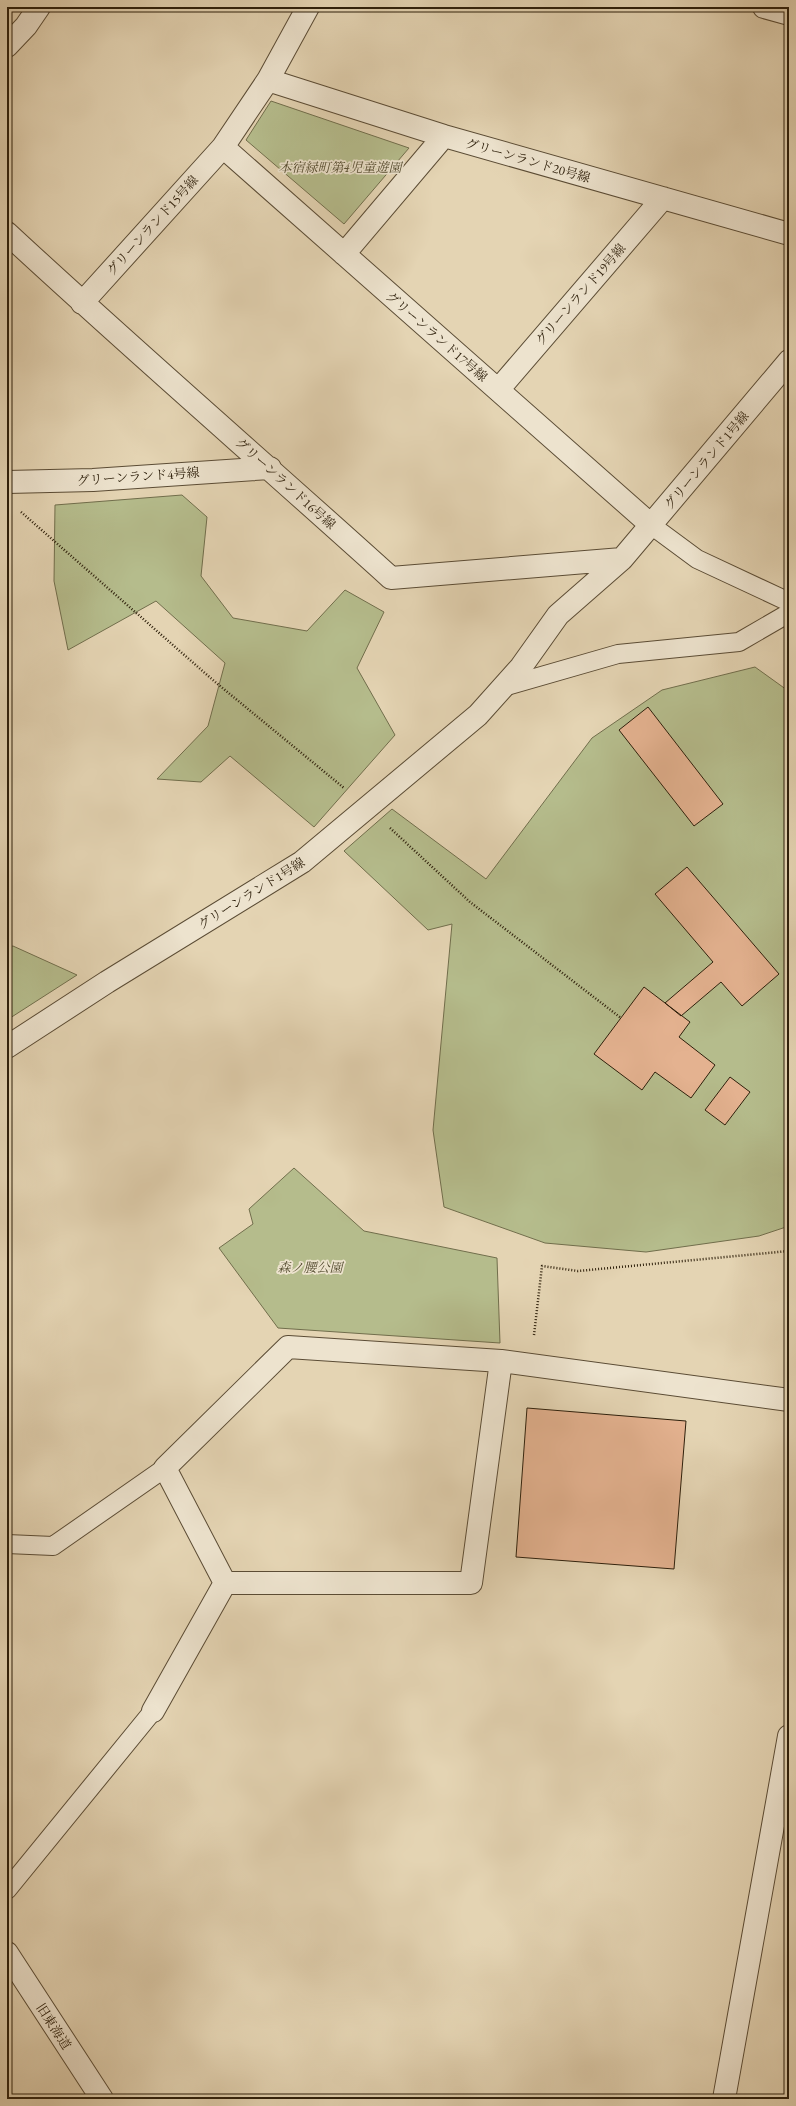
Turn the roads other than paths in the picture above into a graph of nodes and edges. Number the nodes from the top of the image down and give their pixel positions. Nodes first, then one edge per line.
1 (39, 7) edge
2 (308, 7) edge
3 (764, 7) edge
4 (789, 14) edge
5 (7, 46) edge
6 (268, 80) junction
7 (444, 136) junction
8 (223, 148) junction
9 (663, 198) junction
10 (7, 233) edge
11 (789, 234) edge
12 (344, 254) junction
13 (82, 303) junction
14 (789, 361) edge
15 (498, 390) junction
16 (270, 468) junction
17 (7, 482) edge
18 (651, 525) junction
19 (622, 559) junction
20 (789, 602) edge
21 (789, 613) edge
22 (503, 687) junction
23 (7, 1047) edge
24 (501, 1361) junction
25 (789, 1400) edge
26 (165, 1468) junction
27 (7, 1544) edge
28 (225, 1583) junction
29 (153, 1711) joint
30 (789, 1736) edge
31 (7, 1890) edge
32 (7, 1953) edge
33 (102, 2099) edge
34 (724, 2099) edge

1 - 5 street
2 - 6 street
3 - 4 street
6 - 7 street, グリーンランド20号線
6 - 8 street, グリーンランド15号線
7 - 9 street, グリーンランド20号線
7 - 12 street
8 - 12 street, グリーンランド17号線
8 - 13 street, グリーンランド15号線
9 - 11 street, グリーンランド20号線
9 - 15 street, グリーンランド19号線
10 - 13 street, グリーンランド16号線
12 - 15 street, グリーンランド17号線
13 - 16 street, グリーンランド16号線
14 - 18 street, グリーンランド1号線
15 - 18 street, グリーンランド17号線
16 - 17 street, グリーンランド4号線
16 - 19 street, グリーンランド16号線
18 - 19 street, グリーンランド1号線
18 - 20 lane
19 - 22 street, グリーンランド1号線
21 - 22 lane
22 - 23 street, グリーンランド1号線
24 - 25 street
24 - 26 street
24 - 28 street
26 - 27 lane
26 - 28 street
28 - 29 street
29 - 31 lane
30 - 34 street
32 - 33 street, 旧東海道

